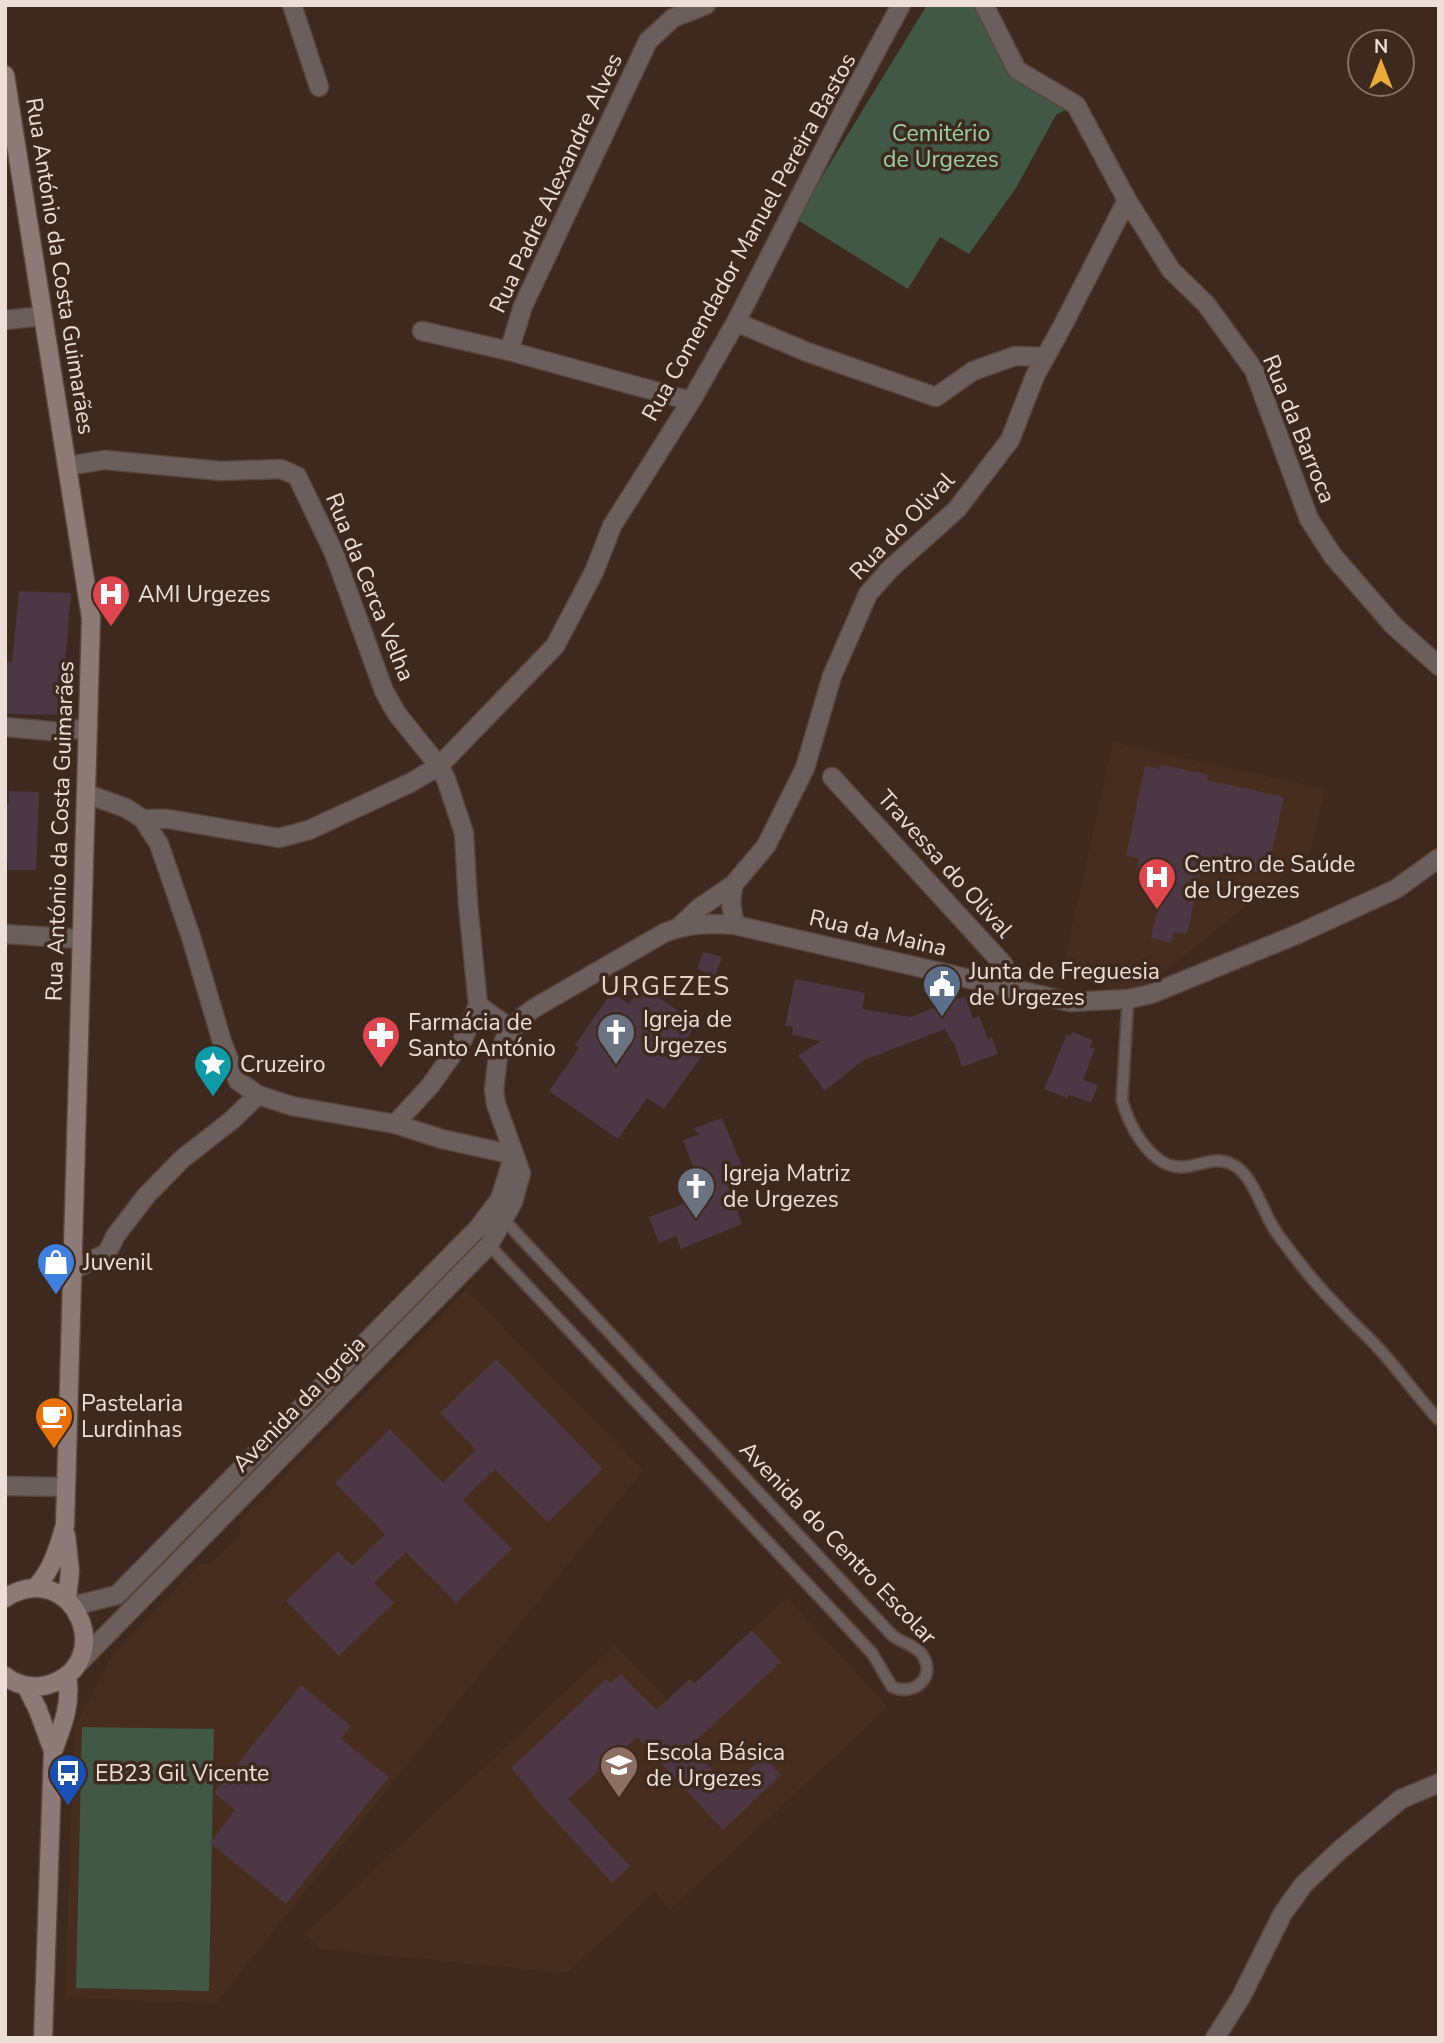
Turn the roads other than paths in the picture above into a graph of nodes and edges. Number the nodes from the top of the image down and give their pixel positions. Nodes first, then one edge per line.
1 (292, 5) edge
2 (706, 5) edge
3 (901, 5) edge
4 (984, 5) edge
5 (5, 75) edge
6 (319, 87) dead end
7 (1127, 200) junction
8 (43, 316) junction
9 (5, 320) edge
10 (736, 321) junction
11 (422, 331) dead end
12 (509, 351) junction
13 (1045, 357) junction
14 (691, 401) junction
15 (67, 466) junction
16 (1439, 666) edge
17 (5, 727) edge
18 (88, 727) junction
19 (439, 766) junction
20 (832, 777) dead end
21 (87, 794) junction
22 (143, 819) junction
23 (1439, 858) edge
24 (733, 886) junction
25 (735, 925) junction
26 (679, 927) junction
27 (5, 934) edge
28 (82, 939) junction
29 (1013, 989) junction
30 (1128, 999) junction
31 (478, 1005) junction
32 (511, 1029) junction
33 (494, 1073) joint
34 (258, 1095) junction
35 (395, 1124) junction
36 (514, 1155) junction
37 (505, 1221) junction
38 (489, 1245) junction
39 (71, 1271) junction
40 (1439, 1420) edge
41 (5, 1486) edge
42 (65, 1487) junction
43 (65, 1525) junction
44 (35, 1588) junction
45 (5, 1598) edge
46 (70, 1602) junction
47 (70, 1672) junction
48 (5, 1676) edge
49 (26, 1686) junction
50 (53, 1751) junction
51 (1439, 1783) edge
52 (43, 2038) edge
53 (1215, 2038) edge

1 - 6 street
2 - 12 street, Rua Padre Alexandre Alves
3 - 10 street, Rua Comendador Manuel Pereira Bastos
4 - 7 street, Rua da Barroca
5 - 8 main road, Rua António da Costa Guimarães
7 - 13 street, Rua do Olival
7 - 16 street, Rua da Barroca
8 - 9 street
8 - 15 main road, Rua António da Costa Guimarães
10 - 13 street
10 - 14 street, Rua Comendador Manuel Pereira Bastos
11 - 12 street
12 - 14 street, Rua Padre Alexandre Alves
13 - 24 street, Rua do Olival
14 - 19 street, Rua Comendador Manuel Pereira Bastos
15 - 18 main road, Rua António da Costa Guimarães
15 - 19 street, Rua da Cerca Velha
17 - 18 street
18 - 21 main road, Rua António da Costa Guimarães
19 - 22 street, Rua Comendador Manuel Pereira Bastos
19 - 31 street
20 - 29 street, Travessa do Olival
21 - 22 street
21 - 28 main road, Rua António da Costa Guimarães
22 - 34 street
23 - 30 street, Rua da Maina
24 - 25 street
24 - 26 street, Rua do Olival
25 - 26 street, Rua da Maina
25 - 29 street, Rua da Maina
26 - 32 street, Rua da Maina
27 - 28 street
28 - 39 main road, Rua António da Costa Guimarães
29 - 30 street, Rua da Maina
30 - 40 lane
31 - 32 street
31 - 35 street
32 - 33 street, Rua da Maina
33 - 36 street, Avenida da Igreja
34 - 35 street
34 - 39 street
35 - 36 street
36 - 37 street, Avenida da Igreja
36 - 46 street, Avenida da Igreja
37 - 38 street, Avenida da Igreja
37 - 38 lane, Avenida do Centro Escolar
38 - 47 street, Avenida da Igreja
39 - 42 main road, Rua António da Costa Guimarães
41 - 42 street
42 - 43 main road, Rua António da Costa Guimarães
43 - 44 main road, Rua António da Costa Guimarães
43 - 46 main road
44 - 45 main road
44 - 46 main road
46 - 47 main road
47 - 49 main road
47 - 50 main road
48 - 49 main road
49 - 50 main road
50 - 52 main road
51 - 53 street

